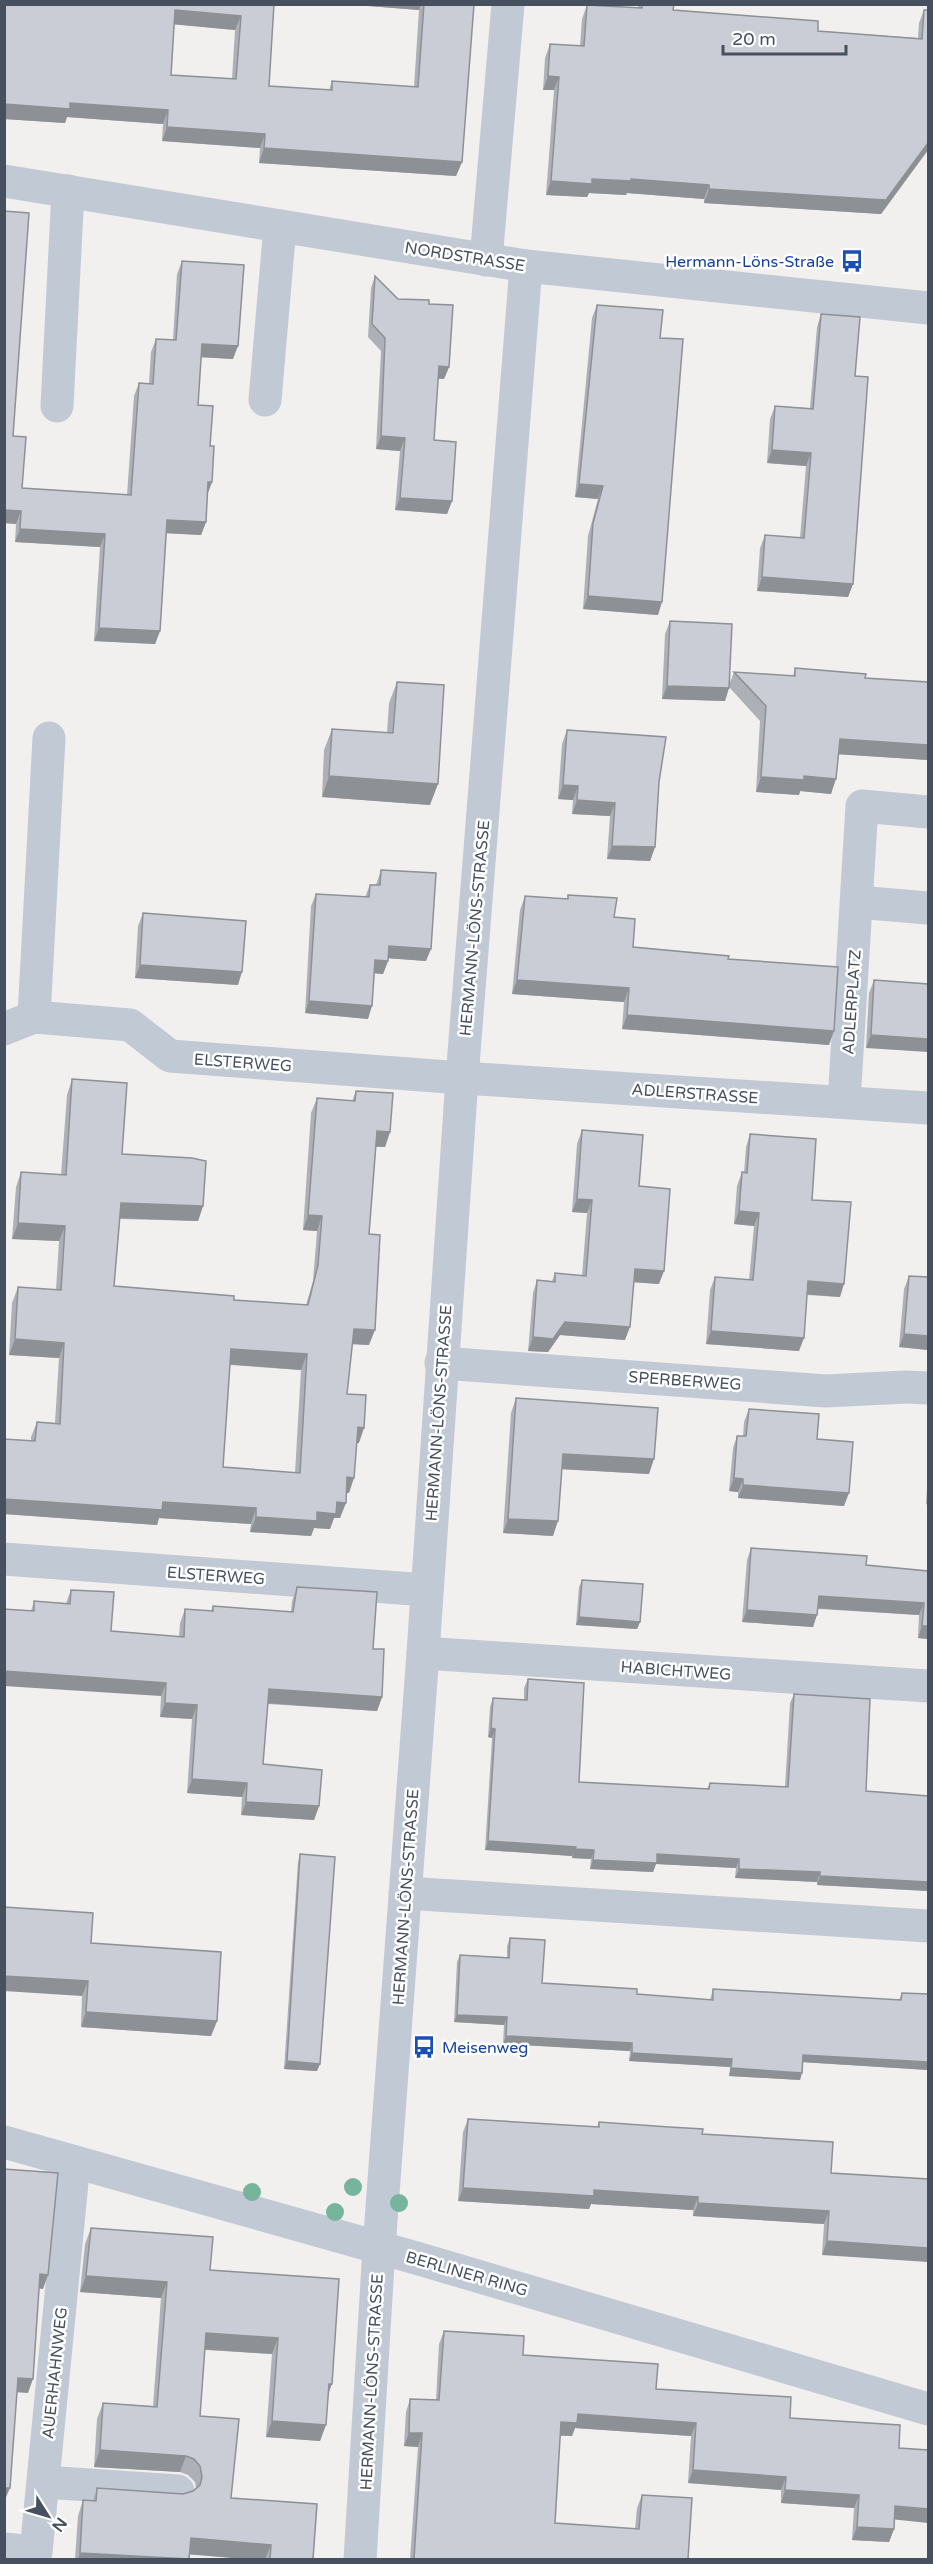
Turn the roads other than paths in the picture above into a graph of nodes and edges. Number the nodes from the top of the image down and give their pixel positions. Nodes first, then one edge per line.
1 (508, 4) edge
2 (4, 181) edge
3 (68, 191) junction
4 (280, 226) junction
5 (486, 260) junction
6 (526, 266) junction
7 (928, 308) edge
8 (265, 400) dead end
9 (57, 405) dead end
10 (49, 738) dead end
11 (928, 812) edge
12 (857, 902) junction
13 (928, 908) edge
14 (34, 1017) junction
15 (4, 1029) edge
16 (462, 1078) junction
17 (844, 1102) junction
18 (928, 1108) edge
19 (441, 1363) junction
20 (928, 1389) edge
21 (4, 1559) edge
22 (427, 1590) junction
23 (423, 1653) junction
24 (928, 1686) edge
25 (405, 1893) junction
26 (928, 1926) edge
27 (4, 2142) edge
28 (74, 2162) junction
29 (379, 2248) junction
30 (928, 2409) edge
31 (44, 2482) junction
32 (178, 2491) edge
33 (4, 2549) edge
34 (360, 2559) edge

1 - 5 street
2 - 3 street, NORDSTRASSE
3 - 4 street, NORDSTRASSE
3 - 9 street
4 - 5 street, NORDSTRASSE
4 - 8 street
5 - 6 street, NORDSTRASSE
6 - 7 street, NORDSTRASSE
6 - 16 street, HERMANN-LÖNS-STRASSE
10 - 14 street
11 - 12 street, ADLERPLATZ
12 - 13 street
12 - 17 street, ADLERPLATZ
14 - 15 street, ELSTERWEG
14 - 16 street, ELSTERWEG
16 - 17 street, ADLERSTRASSE
16 - 19 street, HERMANN-LÖNS-STRASSE
17 - 18 street, ADLERSTRASSE
19 - 20 street, SPERBERWEG
19 - 22 street, HERMANN-LÖNS-STRASSE
21 - 22 street, ELSTERWEG
22 - 23 street, HERMANN-LÖNS-STRASSE
23 - 24 street, HABICHTWEG
23 - 25 street, HERMANN-LÖNS-STRASSE
25 - 26 street
25 - 29 street, HERMANN-LÖNS-STRASSE
27 - 28 street, BERLINER RING
28 - 29 street, BERLINER RING
28 - 31 street, AUERHAHNWEG
29 - 30 street, BERLINER RING
29 - 34 street, HERMANN-LÖNS-STRASSE
31 - 32 street
31 - 33 street, AUERHAHNWEG

